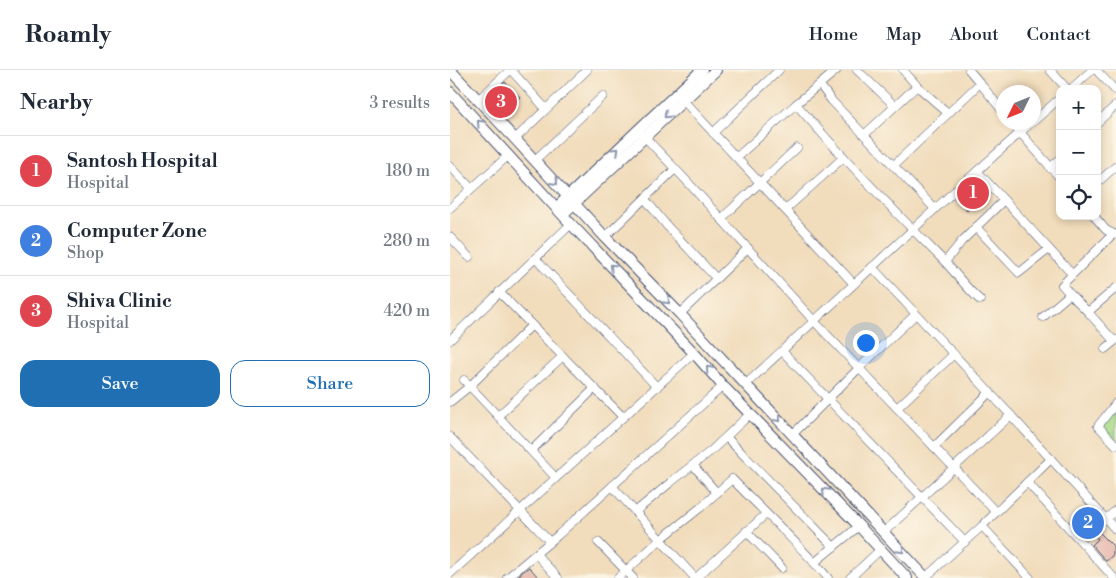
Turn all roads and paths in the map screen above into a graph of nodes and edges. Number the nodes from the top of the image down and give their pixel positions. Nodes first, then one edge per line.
1 (450, 70) edge
2 (510, 70) edge
3 (587, 70) edge
4 (702, 70) edge
5 (716, 70) edge
6 (779, 70) edge
7 (837, 70) edge
8 (857, 70) edge
9 (903, 70) edge
10 (969, 70) edge
11 (1050, 70) edge
12 (1092, 70) edge
13 (1096, 70) edge
14 (980, 83) junction
15 (820, 84) junction
16 (1063, 85) edge
17 (1075, 85) edge
18 (918, 86) junction
19 (1116, 91) edge
20 (450, 92) edge
21 (603, 96) dead end
22 (680, 97) junction
23 (478, 100) junction
24 (1056, 102) edge
25 (996, 103) edge
26 (796, 104) junction
27 (1116, 105) edge
28 (895, 106) junction
29 (546, 109) junction
30 (948, 113) junction
31 (1041, 115) edge
32 (1101, 119) edge
33 (1017, 130) edge
34 (1024, 130) edge
35 (641, 133) junction
36 (713, 133) junction
37 (1020, 134) junction
38 (864, 135) junction
39 (515, 139) junction
40 (797, 148) dead end
41 (509, 155) junction
42 (736, 157) junction
43 (844, 157) junction
44 (535, 160) junction
45 (1056, 163) edge
46 (450, 166) edge
47 (893, 166) junction
48 (1116, 166) edge
49 (1050, 168) junction
50 (676, 169) junction
51 (977, 171) junction
52 (1057, 175) edge
53 (1101, 179) edge
54 (760, 182) junction
55 (471, 188) junction
56 (645, 199) junction
57 (570, 200) junction
58 (1004, 200) junction
59 (450, 208) edge
60 (786, 209) junction
61 (934, 210) junction
62 (560, 211) junction
63 (721, 219) junction
64 (1097, 220) edge
65 (571, 224) junction
66 (976, 227) junction
67 (912, 230) junction
68 (1115, 235) edge
69 (450, 237) edge
70 (605, 237) junction
71 (748, 248) junction
72 (1049, 249) junction
73 (469, 257) dead end
74 (535, 258) junction
75 (945, 262) junction
76 (872, 267) junction
77 (1072, 274) junction
78 (716, 278) junction
79 (854, 284) junction
80 (1116, 288) edge
81 (499, 292) junction
82 (1070, 294) junction
83 (980, 300) dead end
84 (1088, 312) junction
85 (680, 314) junction
86 (916, 314) junction
87 (1043, 317) dead end
88 (814, 321) junction
89 (532, 325) junction
90 (450, 340) edge
91 (1115, 341) edge
92 (1104, 349) dead end
93 (782, 351) junction
94 (694, 353) junction
95 (954, 354) junction
96 (563, 356) junction
97 (859, 368) junction
98 (464, 380) dead end
99 (745, 385) junction
100 (470, 386) junction
101 (723, 386) junction
102 (657, 387) junction
103 (595, 388) junction
104 (990, 392) junction
105 (828, 399) junction
106 (450, 402) edge
107 (1116, 403) edge
108 (897, 408) junction
109 (750, 414) junction
110 (1011, 415) junction
111 (498, 416) junction
112 (623, 417) junction
113 (792, 435) junction
114 (450, 437) edge
115 (726, 437) junction
116 (1116, 445) edge
117 (934, 447) junction
118 (531, 451) junction
119 (1051, 459) junction
120 (693, 464) junction
121 (954, 468) junction
122 (556, 478) junction
123 (1027, 482) junction
124 (612, 486) junction
125 (717, 493) junction
126 (922, 498) junction
127 (1116, 510) edge
128 (520, 511) junction
129 (635, 512) junction
130 (996, 512) junction
131 (766, 514) junction
132 (1106, 519) junction
133 (859, 526) junction
134 (982, 526) junction
135 (1116, 530) edge
136 (746, 531) junction
137 (884, 532) junction
138 (660, 540) junction
139 (550, 542) junction
140 (598, 542) dead end
141 (965, 542) junction
142 (834, 547) junction
143 (880, 550) junction
144 (536, 554) junction
145 (814, 563) junction
146 (782, 568) dead end
147 (626, 570) junction
148 (450, 574) edge
149 (820, 574) edge
150 (507, 578) edge
151 (558, 578) edge
152 (618, 578) edge
153 (633, 578) edge
154 (695, 578) edge
155 (828, 578) edge
156 (850, 578) edge
157 (907, 578) edge
158 (926, 578) edge
159 (1030, 578) edge
160 (1114, 578) edge

1 - 23 street
2 - 23 street
2 - 29 street
3 - 29 street
4 - 22 street
5 - 22 street
6 - 36 street
7 - 15 street
8 - 28 street
9 - 18 street
10 - 14 street
11 - 16 street
12 - 17 street
13 - 19 street
14 - 25 street
14 - 30 street
15 - 26 street
15 - 38 street
18 - 28 street
18 - 30 street
41 -> 20 street
21 - 44 street
22 - 35 street
22 - 36 street
23 - 39 street
24 - 31 street
26 - 42 street
26 - 43 street
27 - 32 street
28 - 38 street
29 - 39 street
30 - 47 street
33 - 37 street
34 - 37 street
35 - 50 street
35 - 57 street
36 - 42 street
37 - 49 street
37 - 51 street
38 - 47 street
39 - 44 street
40 - 54 street
41 - 55 street
41 - 62 street
42 - 54 street
43 - 60 street
43 - 67 street
44 -> 57 street
45 - 49 street
46 - 55 street
47 - 61 street
48 - 53 street
49 - 52 street
50 - 56 street
50 - 63 street
51 - 58 street
51 - 61 street
54 - 60 street
54 - 63 street
55 - 59 street
56 - 70 street
56 - 78 street
57 - 62 street
57 - 70 street
58 - 66 street
58 - 72 street
60 - 79 street
61 - 67 street
62 - 65 street
63 - 71 street
64 - 68 street
65 - 74 street
94 -> 65 street
66 - 72 street
66 - 75 street
67 - 75 street
67 - 76 street
68 - 77 street
69 - 73 street
70 -> 85 street
71 - 78 street
71 - 88 street
72 - 77 street
74 - 81 street
74 - 102 street
75 - 83 street
76 - 79 street
76 - 86 street
77 - 82 street
78 - 85 street
79 - 88 street
80 - 84 street
81 - 89 street
81 - 90 street
82 - 84 street
82 - 87 street
84 - 91 street
85 - 99 street
86 - 95 street
86 - 97 street
88 - 93 street
88 - 97 street
89 - 96 street
89 - 100 street
91 - 92 street
93 - 99 street
93 - 105 street
101 -> 94 street
94 - 102 street
95 - 104 street
95 - 108 street
96 - 103 street
96 - 111 street
97 - 105 street
97 - 108 street
98 - 100 street
99 -> 113 street
100 - 106 street
100 - 111 street
101 - 109 street
101 - 124 street
102 - 112 street
103 - 112 street
103 - 118 street
104 - 110 street
104 - 117 street
105 - 113 street
105 - 126 street
107 - 116 street
108 - 117 street
109 - 115 street
133 -> 109 street
110 - 119 street
110 - 121 street
111 - 118 street
112 - 122 street
113 - 137 street
114 - 128 street
115 - 120 street
115 - 142 street
117 - 121 street
118 - 122 street
119 - 123 street
119 - 132 street
120 - 125 street
120 - 129 street
121 - 126 street
121 - 130 street
122 - 128 street
123 - 130 street
123 - 160 street
124 - 129 street
124 - 139 street
125 - 131 street
125 - 138 street
126 - 137 street
126 - 141 street
127 - 132 street
128 - 139 street
128 - 148 street
129 - 138 street
130 - 134 street
131 - 136 street
131 - 145 street
132 - 135 street
133 - 142 street
133 - 143 street
134 - 141 street
134 - 159 street
136 - 146 street
136 - 154 street
137 -> 158 street
138 - 147 street
138 - 154 street
139 - 144 street
140 - 147 street
141 - 158 street
142 - 145 street
143 - 156 street
143 - 157 street
144 - 150 street
144 - 151 street
145 - 149 street
147 - 152 street
147 - 153 street
149 - 155 street

